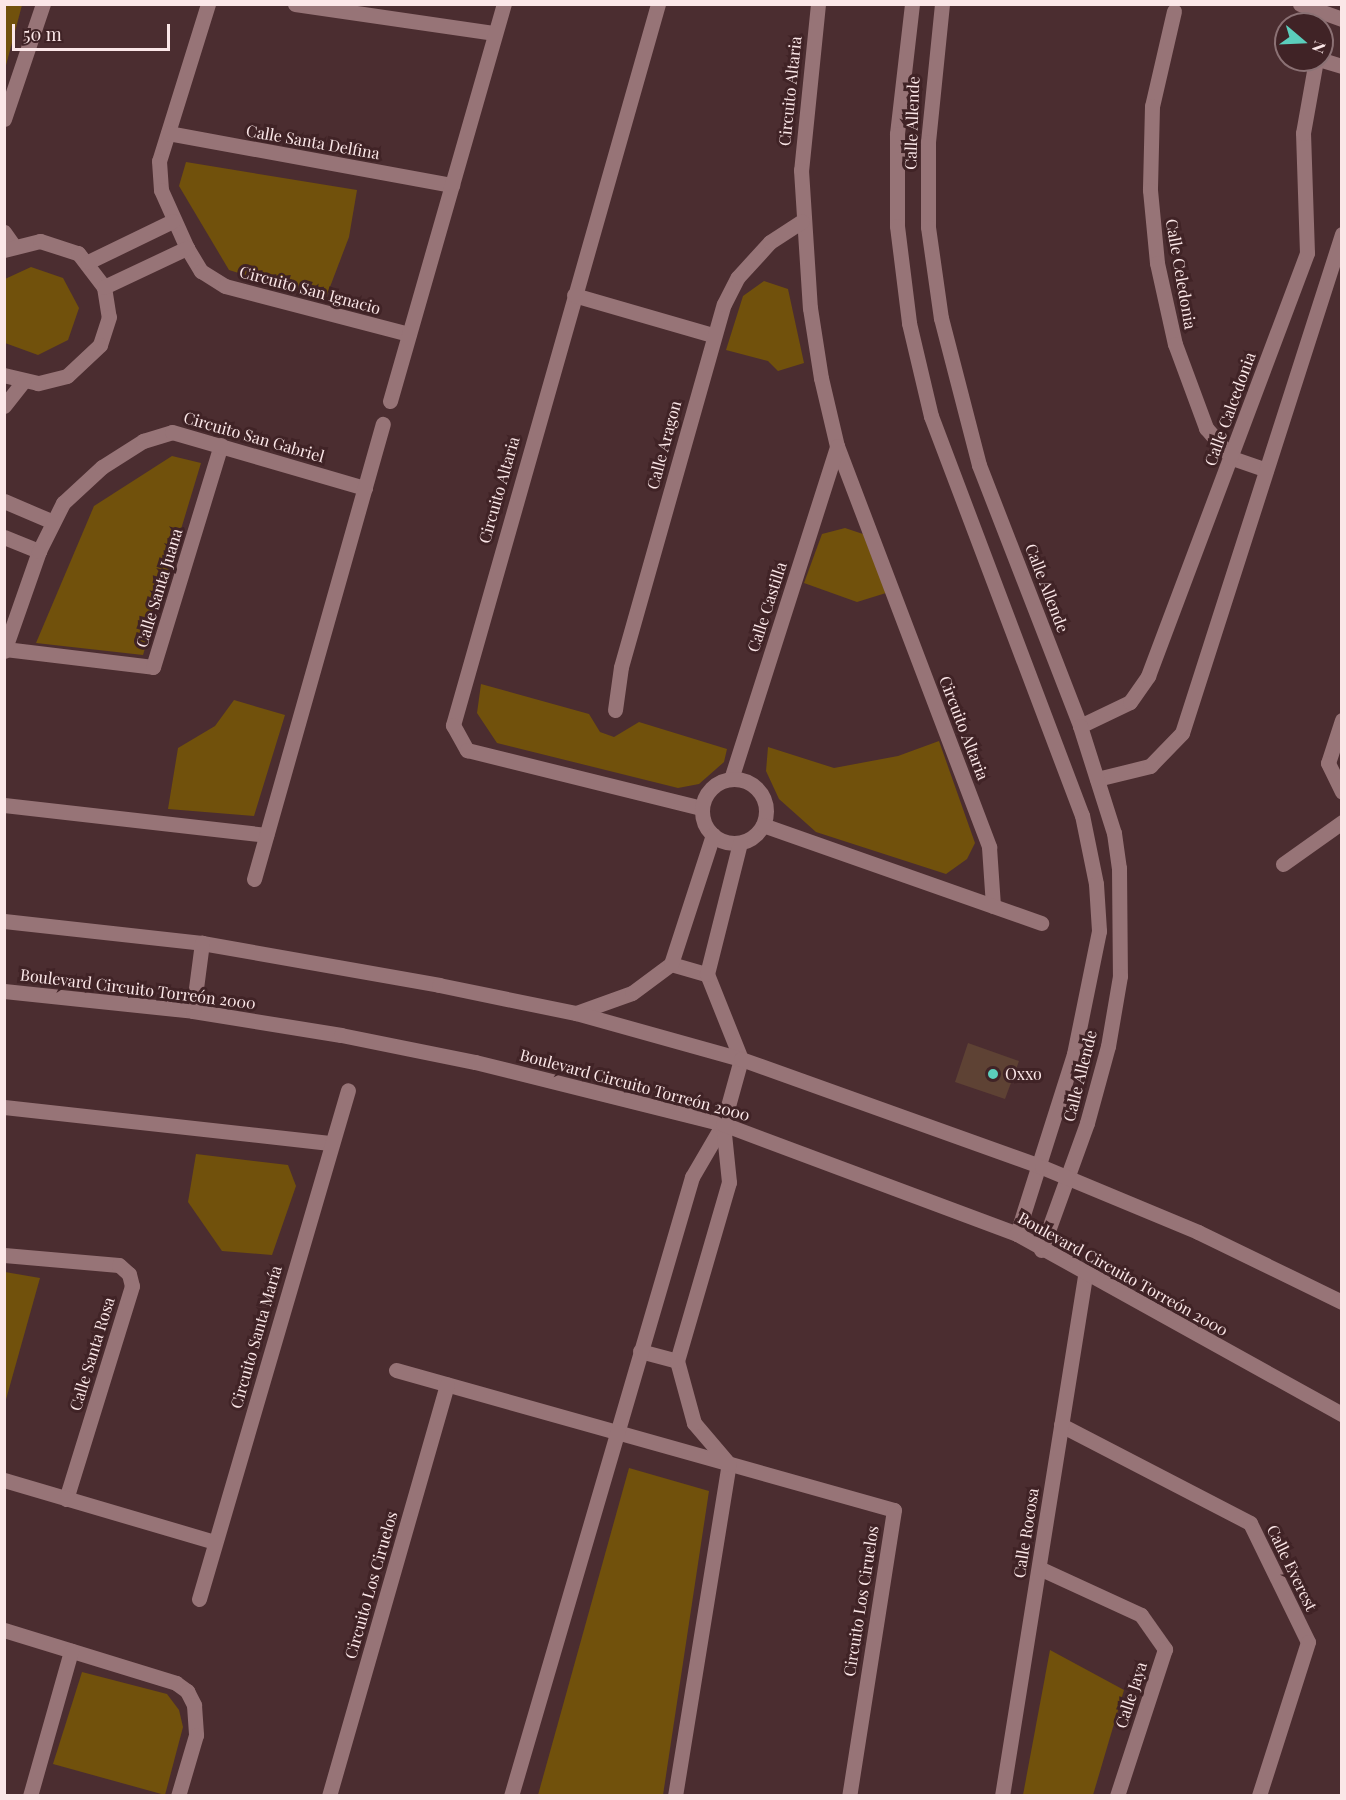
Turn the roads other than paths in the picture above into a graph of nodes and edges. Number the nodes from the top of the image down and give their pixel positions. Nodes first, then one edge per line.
1 (44, 4) edge
2 (208, 4) edge
3 (295, 4) edge
4 (504, 4) edge
5 (658, 4) edge
6 (818, 4) edge
7 (912, 4) edge
8 (942, 4) edge
9 (1300, 4) edge
10 (1174, 11) dead end
11 (1341, 19) edge
12 (495, 33) junction
13 (1314, 72) edge
14 (4, 119) edge
15 (168, 133) junction
16 (452, 185) junction
17 (173, 221) junction
18 (802, 221) junction
19 (4, 232) edge
20 (1341, 234) edge
21 (9, 248) edge
22 (187, 248) junction
23 (1307, 253) junction
24 (1333, 260) junction
25 (88, 262) junction
26 (104, 287) junction
27 (574, 295) junction
28 (409, 334) junction
29 (713, 334) junction
30 (4, 375) edge
31 (24, 382) junction
32 (390, 401) dead end
33 (4, 406) edge
34 (383, 424) dead end
35 (221, 445) junction
36 (837, 446) junction
37 (1232, 458) junction
38 (1266, 470) junction
39 (365, 488) junction
40 (4, 501) edge
41 (51, 521) junction
42 (4, 537) edge
43 (39, 551) junction
44 (5, 650) edge
45 (615, 710) dead end
46 (1341, 720) edge
47 (1080, 726) junction
48 (731, 779) junction
49 (1097, 779) junction
50 (1341, 792) edge
51 (4, 805) edge
52 (702, 808) junction
53 (1341, 822) edge
54 (763, 825) junction
55 (266, 835) junction
56 (713, 835) junction
57 (740, 843) junction
58 (1283, 864) dead end
59 (254, 879) dead end
60 (697, 893) junction
61 (723, 901) junction
62 (993, 906) junction
63 (4, 921) edge
64 (1041, 923) dead end
65 (202, 943) junction
66 (671, 964) junction
67 (706, 974) junction
68 (4, 992) edge
69 (193, 1011) junction
70 (576, 1013) junction
71 (741, 1059) junction
72 (348, 1090) dead end
73 (4, 1107) edge
74 (723, 1124) junction
75 (332, 1143) junction
76 (1042, 1167) junction
77 (1068, 1178) junction
78 (1017, 1234) junction
79 (1041, 1250) junction
80 (4, 1255) edge
81 (1085, 1276) junction
82 (1341, 1302) edge
83 (640, 1351) junction
84 (677, 1361) junction
85 (396, 1370) dead end
86 (447, 1384) junction
87 (1341, 1414) edge
88 (1061, 1425) junction
89 (616, 1432) junction
90 (729, 1464) junction
91 (4, 1480) edge
92 (66, 1499) junction
93 (215, 1542) junction
94 (1039, 1568) junction
95 (198, 1599) dead end
96 (4, 1630) edge
97 (71, 1651) junction
98 (30, 1796) edge
99 (178, 1796) edge
100 (330, 1796) edge
101 (511, 1796) edge
102 (675, 1796) edge
103 (849, 1796) edge
104 (1002, 1796) edge
105 (1117, 1796) edge
106 (1259, 1796) edge

1 - 14 street
2 - 15 street, Circuito San Ignacio
3 - 12 street
4 - 12 street
5 - 27 street, Circuito Altaria
6 - 18 street, Circuito Altaria
7 - 76 street, Calle Allende
8 - 47 street, Calle Allende
9 - 11 street
10 - 37 street, Calle Celedonia
12 - 16 street
13 - 23 street, Calle Calcedonia
15 - 16 street, Calle Santa Delfina
15 - 17 street, Circuito San Ignacio
16 - 28 street
17 - 22 street, Circuito San Ignacio
17 - 25 street
18 - 29 street, Calle Aragon
18 - 36 street, Circuito Altaria
19 - 21 street
20 - 24 street
21 - 25 street
22 - 26 street
22 - 28 street, Circuito San Ignacio
23 - 24 street
23 - 37 street, Calle Calcedonia
24 - 38 street
25 - 26 street
26 - 31 street
27 - 29 street
27 - 52 street, Circuito Altaria
28 - 32 street
29 - 45 street, Calle Aragon
30 - 31 street
31 - 33 street
34 - 39 street
35 - 39 street, Circuito San Gabriel
35 - 41 street, Circuito San Gabriel
35 - 44 street, Calle Santa Juana
36 - 48 street, Calle Castilla
36 - 62 street, Circuito Altaria
37 - 38 street
37 - 47 street, Calle Calcedonia
38 - 49 street
39 - 55 street
40 - 41 street
41 - 43 street, Circuito San Gabriel
42 - 43 street
43 - 44 street, Circuito San Gabriel
46 - 50 street
47 - 49 street, Calle Allende
48 - 52 street
48 - 54 street
49 - 77 street, Calle Allende
51 - 55 street
52 - 56 street
53 - 58 street
54 - 57 street
54 - 62 street
55 - 59 street
56 - 57 street
56 - 60 street
57 - 61 street
60 - 61 street
60 - 66 street
61 - 67 street
62 - 64 street
63 - 65 street
65 - 69 street
65 - 70 street
66 - 67 street
66 - 70 street
67 - 71 street
68 - 69 street, Boulevard Circuito Torreón 2000
69 - 74 street, Boulevard Circuito Torreón 2000
70 - 71 street
71 - 74 street
71 - 76 street
72 - 75 street, Circuito Santa María
73 - 75 street
74 - 78 street, Boulevard Circuito Torreón 2000
74 - 83 street
74 - 84 street
75 - 93 street, Circuito Santa María
76 - 77 street
76 - 78 street, Calle Allende
77 - 79 street, Calle Allende
77 - 82 street
78 - 79 street, Boulevard Circuito Torreón 2000
79 - 81 street, Boulevard Circuito Torreón 2000
80 - 92 street, Calle Santa Rosa
81 - 87 street, Boulevard Circuito Torreón 2000
81 - 88 street, Calle Rocosa
83 - 84 street
83 - 89 street
84 - 90 street
85 - 86 street, Circuito Los Ciruelos
86 - 89 street, Circuito Los Ciruelos
86 - 100 street, Circuito Los Ciruelos
88 - 94 street, Calle Rocosa
88 - 106 street, Calle Everest
89 - 90 street, Circuito Los Ciruelos
89 - 101 street
90 - 102 street
90 - 103 street, Circuito Los Ciruelos
91 - 92 street
92 - 93 street
93 - 95 street, Circuito Santa María
94 - 104 street, Calle Rocosa
94 - 105 street, Calle Jaya
96 - 97 street
97 - 98 street
97 - 99 street

